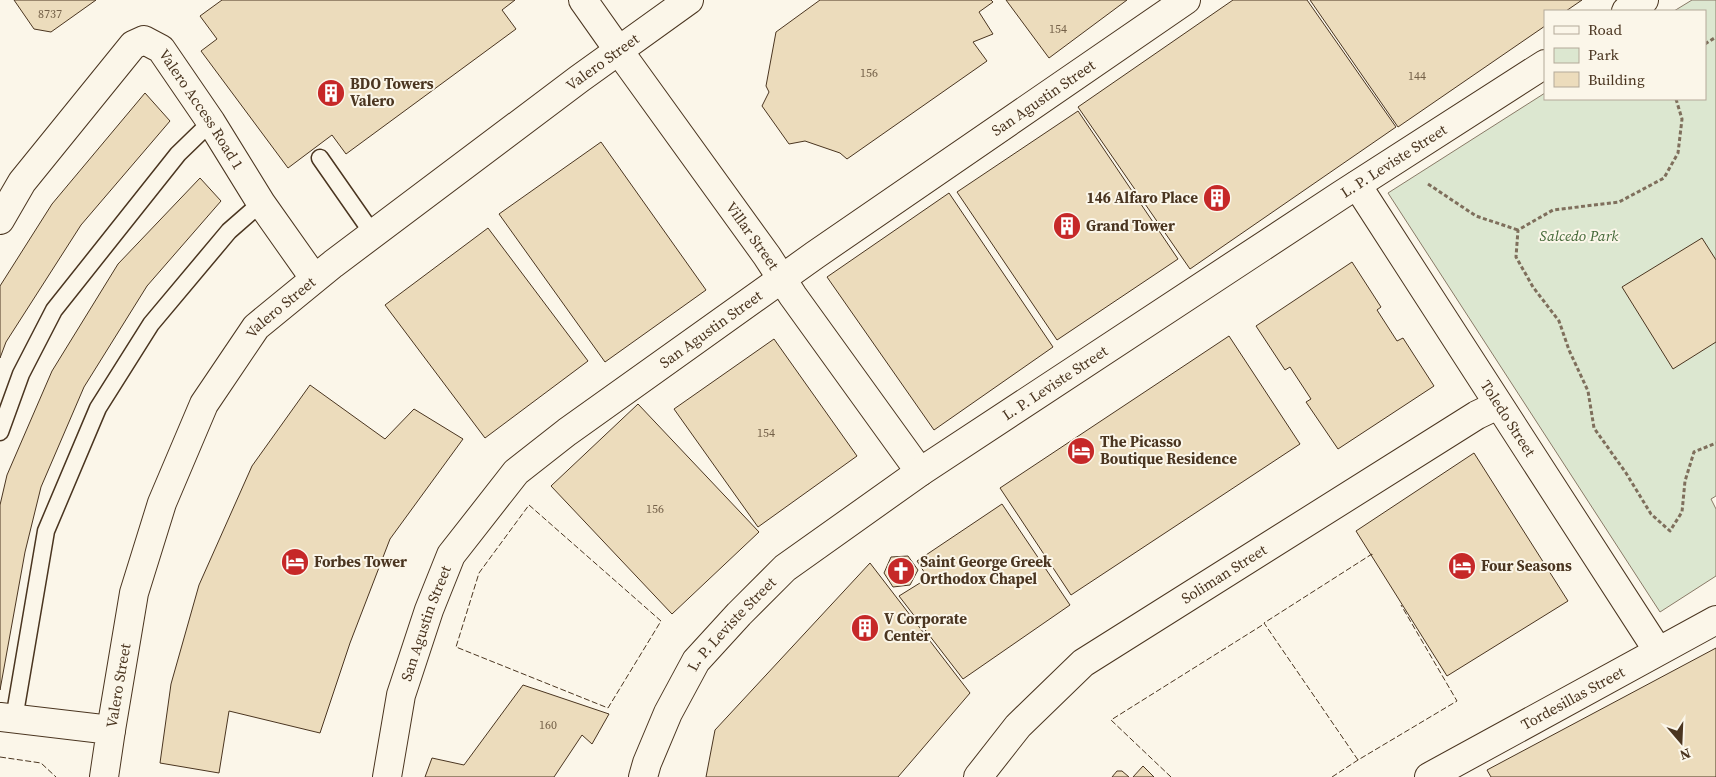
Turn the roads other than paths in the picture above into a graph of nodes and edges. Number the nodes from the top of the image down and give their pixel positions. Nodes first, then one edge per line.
1 (583, 0) edge
2 (690, 0) edge
3 (1186, 0) edge
4 (1644, 0) edge
5 (1628, 10) edge
6 (619, 51) junction
7 (1544, 65) edge
8 (211, 122) junction
9 (320, 158) dead end
10 (1357, 185) junction
11 (261, 204) junction
12 (0, 220) edge
13 (373, 234) junction
14 (314, 278) junction
15 (782, 279) junction
16 (1498, 405) junction
17 (0, 432) edge
18 (920, 472) junction
19 (1716, 620) edge
20 (1658, 651) junction
21 (7, 718) edge
22 (111, 730) junction
23 (104, 777) edge
24 (387, 777) edge
25 (643, 777) edge
26 (978, 777) edge
27 (1429, 777) edge

1 - 6 street, Villar Street
2 - 6 street, Valero Street
3 - 15 street, San Agustin Street
4 - 5 street
6 - 13 street, Valero Street
6 - 15 street, Villar Street
7 - 10 street, L. P. Leviste Street
8 - 11 street, Valero Access Road 1
8 - 12 street, Valero Access Road 1
8 - 17 lane
9 - 13 lane
10 - 16 street, Toledo Street
10 - 18 street, L. P. Leviste Street
11 - 14 street, Valero Access Road 1
11 - 21 lane
13 - 14 street, Valero Street
14 - 22 street, Valero Street
15 - 18 street, Villar Street
15 - 24 street, San Agustin Street
16 - 20 street, Toledo Street
16 - 26 street, Soliman Street
18 - 25 street, L. P. Leviste Street
19 - 20 street, Tordesillas Street
20 - 27 street, Tordesillas Street
21 - 22 street
22 - 23 street, Valero Street

